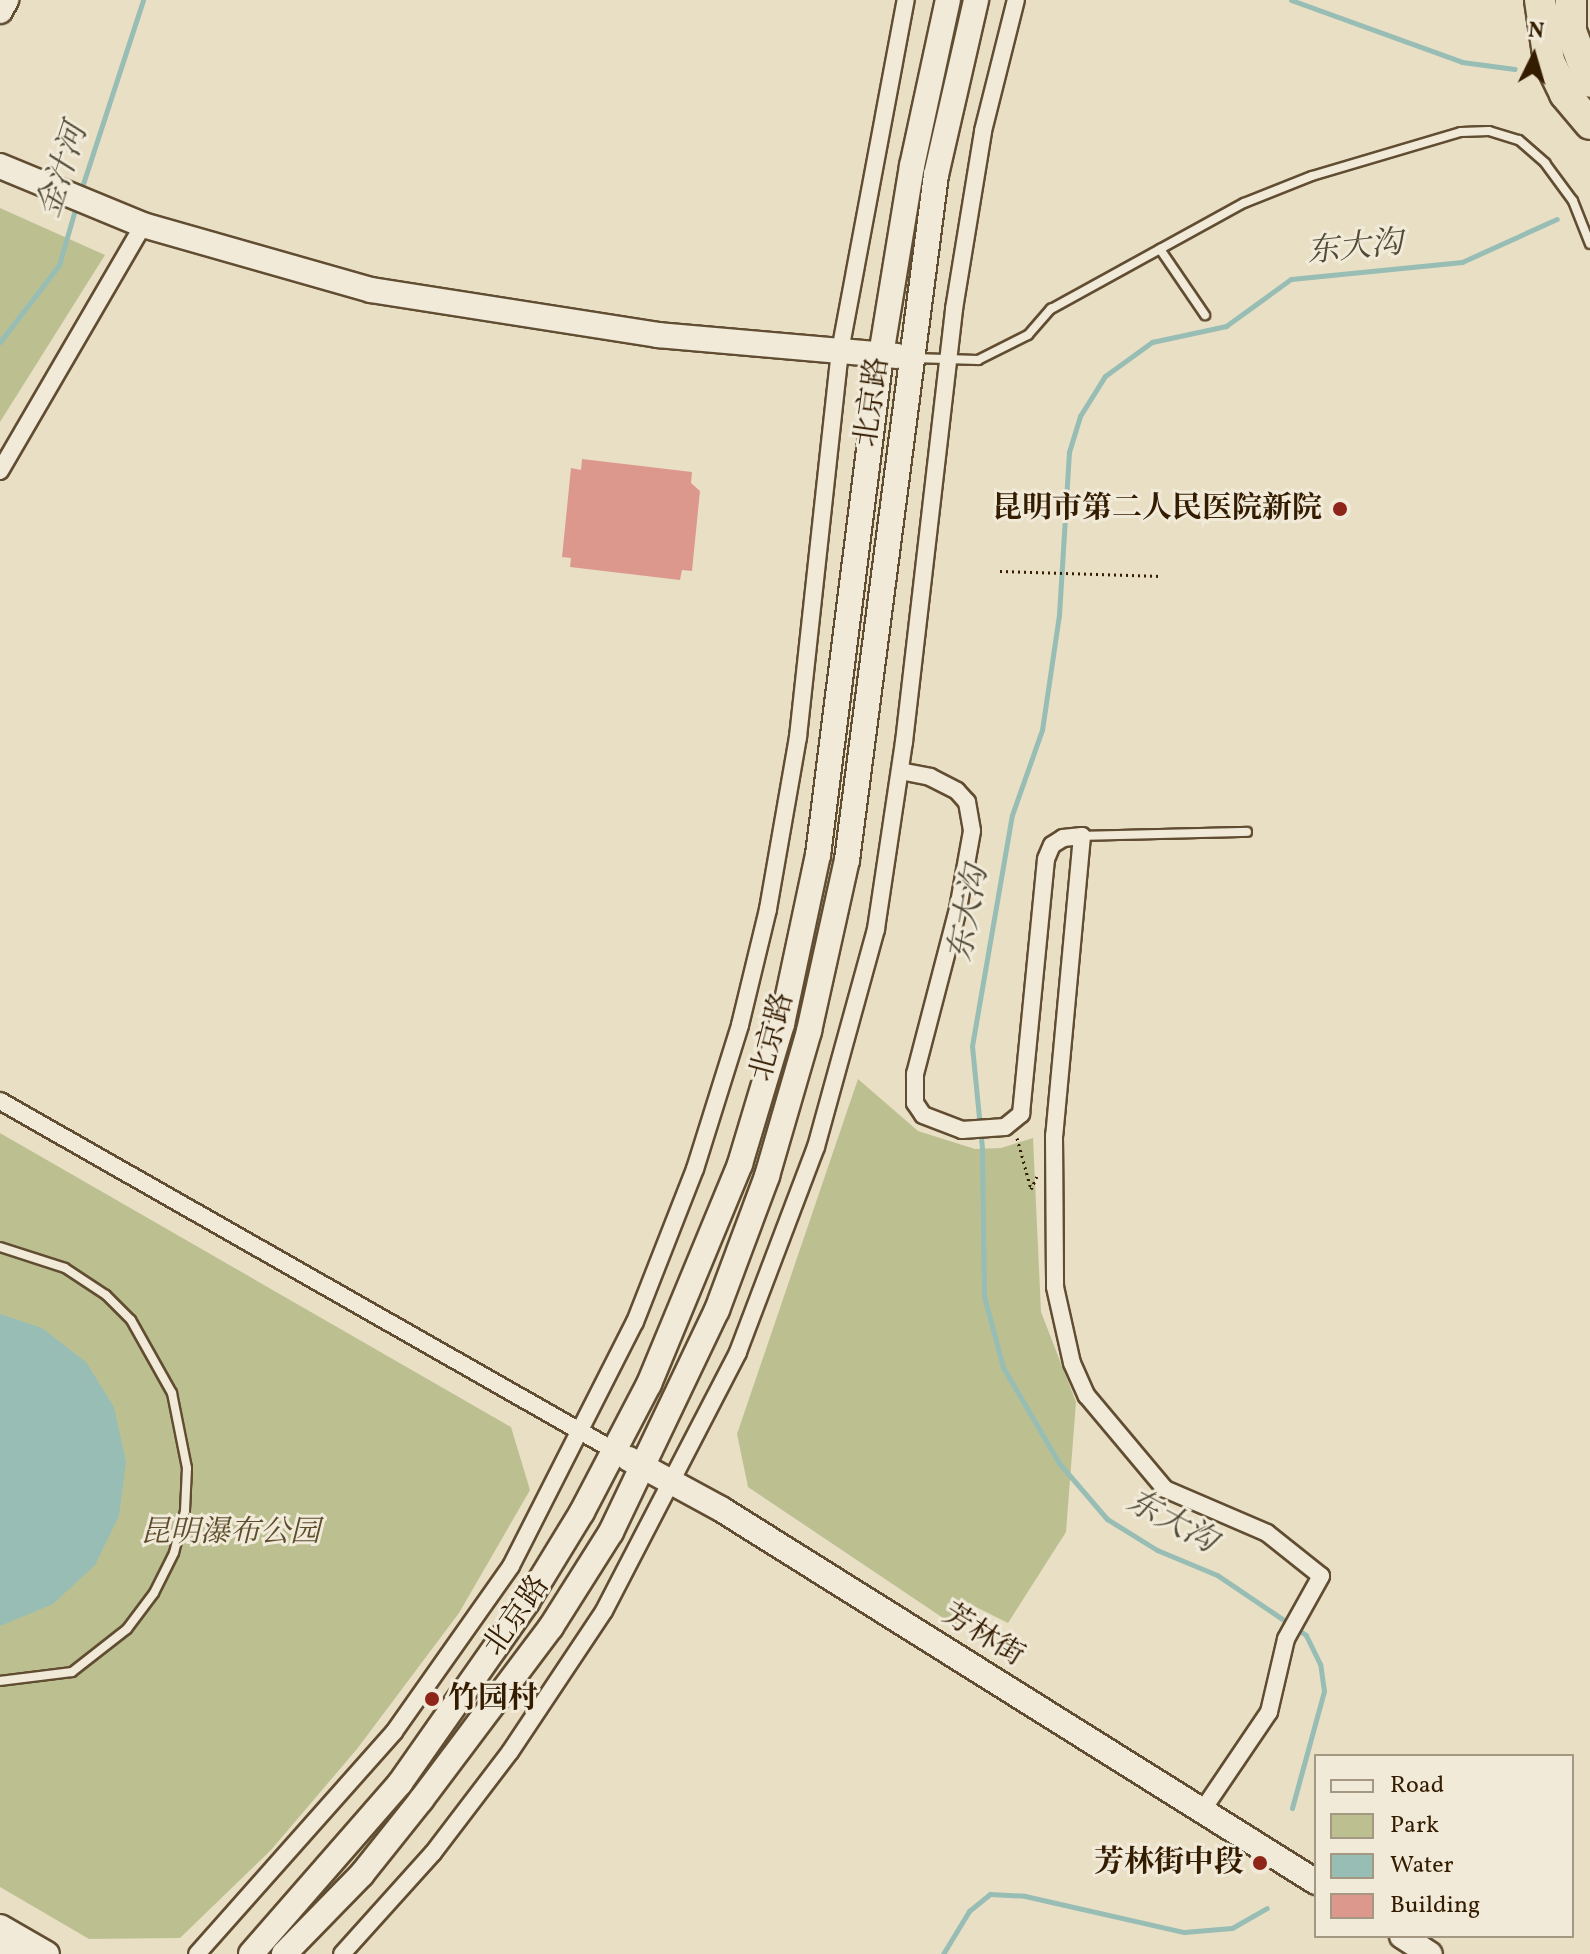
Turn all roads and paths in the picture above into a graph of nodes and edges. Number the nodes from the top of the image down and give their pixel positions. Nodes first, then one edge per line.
1 (6, 0) edge
2 (906, 0) edge
3 (948, 0) edge
4 (976, 0) edge
5 (1016, 0) edge
6 (1540, 0) edge
7 (1571, 0) edge
8 (0, 11) edge
9 (1590, 82) edge
10 (1590, 124) edge
11 (0, 166) edge
12 (143, 225) junction
13 (1590, 244) edge
14 (1160, 249) junction
15 (1205, 315) dead end
16 (840, 351) junction
17 (881, 355) junction
18 (911, 358) junction
19 (948, 360) junction
20 (0, 471) edge
21 (1000, 571) dead end
22 (1162, 576) dead end
23 (900, 771) junction
24 (1247, 832) dead end
25 (1082, 836) junction
26 (0, 1101) edge
27 (1005, 1127) junction
28 (1054, 1167) junction
29 (0, 1247) edge
30 (581, 1434) junction
31 (613, 1450) junction
32 (643, 1467) junction
33 (673, 1484) junction
34 (0, 1681) edge
35 (1202, 1811) junction
36 (1314, 1881) edge
37 (0, 1927) edge
38 (1405, 1938) edge
39 (0, 1947) edge
40 (13, 1954) edge
41 (47, 1954) edge
42 (197, 1954) edge
43 (251, 1954) edge
44 (284, 1954) edge
45 (342, 1954) edge
46 (1430, 1954) edge

1 - 8 main road
2 - 16 street
3 - 17 main road, 北京路
4 - 18 main road, 北京路
5 - 19 street
6 - 10 highway
7 - 9 highway
11 - 12 main road
12 - 16 main road
12 - 20 street
13 - 14 lane
14 - 15 lane
14 - 19 lane
16 - 17 main road
16 - 30 street
17 - 18 main road
17 - 31 main road, 北京路
18 - 19 lane
18 - 32 main road, 北京路
19 - 23 street
21 - 22 path
23 - 27 street
23 - 33 street
24 - 25 lane
25 - 27 street
25 - 28 street
26 - 30 street
27 - 28 path
28 - 35 street
29 - 34 lane
30 - 31 street
30 - 42 street
31 - 32 main road, 芳林街
31 - 43 main road, 北京路
32 - 33 main road, 芳林街
32 - 44 main road, 北京路
33 - 35 main road, 芳林街
33 - 45 street
35 - 36 main road, 芳林街
37 - 41 main road
38 - 46 main road
39 - 40 main road

